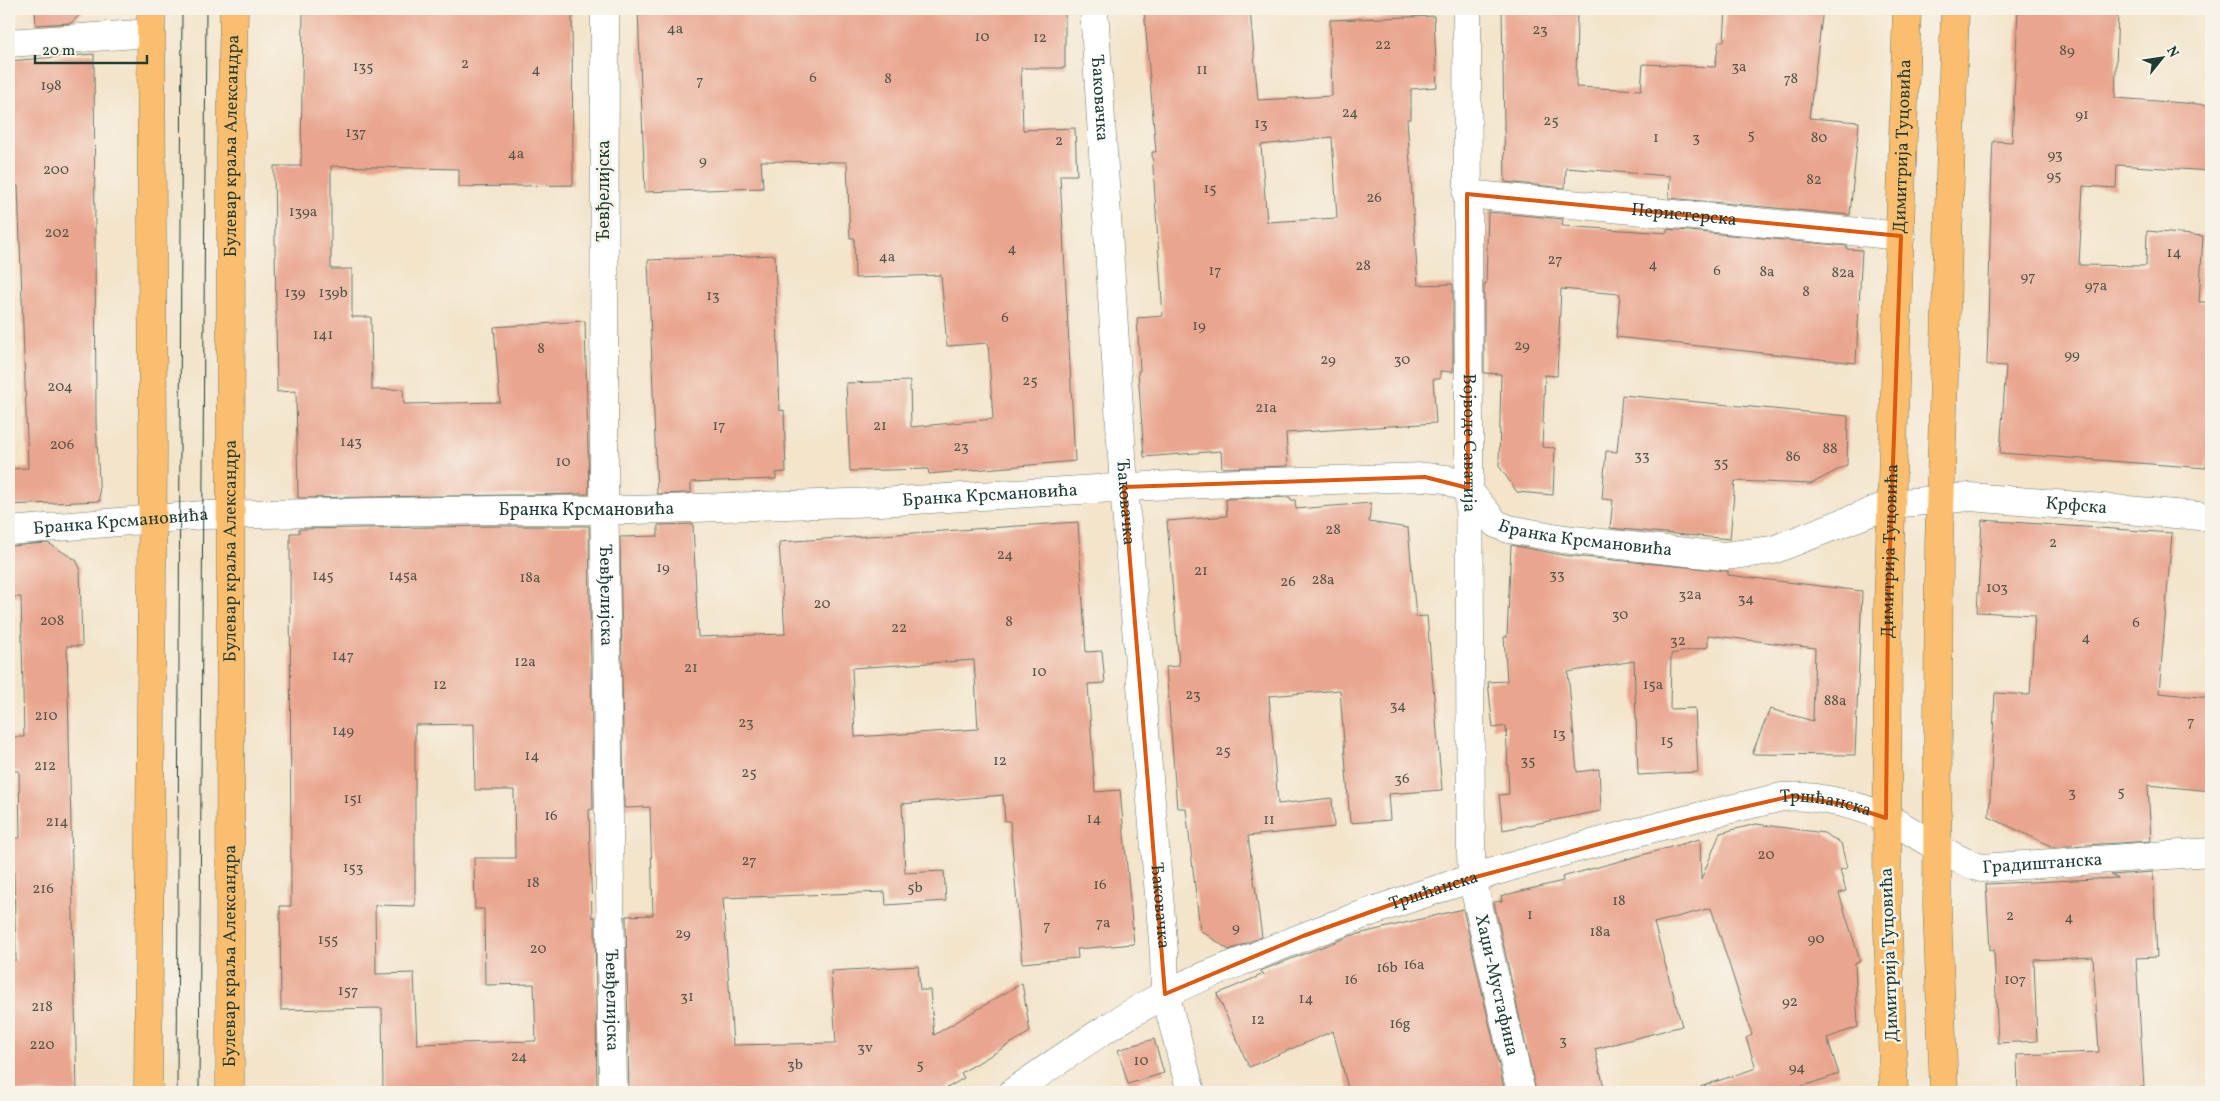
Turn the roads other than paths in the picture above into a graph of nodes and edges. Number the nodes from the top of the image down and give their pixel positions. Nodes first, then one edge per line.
1 (234, 9) edge
2 (605, 9) edge
3 (1094, 9) edge
4 (1467, 9) edge
5 (1907, 9) edge
6 (1955, 9) edge
7 (151, 21) edge
8 (9, 43) edge
9 (1467, 194) junction
10 (1901, 236) junction
11 (1124, 487) junction
12 (1468, 490) junction
13 (1941, 498) junction
14 (1891, 504) junction
15 (604, 510) junction
16 (231, 515) junction
17 (2211, 517) edge
18 (152, 520) junction
19 (9, 531) edge
20 (1886, 818) junction
21 (1937, 847) junction
22 (2211, 852) edge
23 (1472, 878) junction
24 (1165, 994) junction
25 (148, 1092) edge
26 (230, 1092) edge
27 (613, 1092) edge
28 (1013, 1092) edge
29 (1191, 1092) edge
30 (1521, 1092) edge
31 (1894, 1092) edge
32 (1944, 1092) edge

1 - 16 main road, Булевар краља Александра
2 - 15 street, Ђевђелијска
3 - 11 street, Ђаковачка
4 - 9 street, Војводе Саватија
5 - 10 main road, Димитрија Туцовића
6 - 13 main road
7 - 8 street
7 - 18 main road
9 - 10 street, Перистерска
9 - 12 street, Војводе Саватија
10 - 14 main road, Димитрија Туцовића
11 - 12 street, Бранка Крсмановића
11 - 15 street, Бранка Крсмановића
11 - 24 street, Ђаковачка
12 - 14 street, Бранка Крсмановића
12 - 23 street, Војводе Саватија
13 - 14 street, Бранка Крсмановића
13 - 17 street, Крфска
13 - 21 main road
14 - 20 main road, Димитрија Туцовића
15 - 16 street, Бранка Крсмановића
15 - 27 street, Ђевђелијска
16 - 18 street, Бранка Крсмановића
16 - 26 main road, Булевар краља Александра
18 - 19 street, Бранка Крсмановића
18 - 25 main road
20 - 21 street, Градиштанска
20 - 23 street, Тршћанска
20 - 31 main road, Димитрија Туцовића
21 - 22 street, Градиштанска
21 - 32 main road
23 - 24 street, Тршћанска
23 - 30 street, Хаџи-Мустафина
24 - 28 street, Тршћанска
24 - 29 street, Ђаковачка

